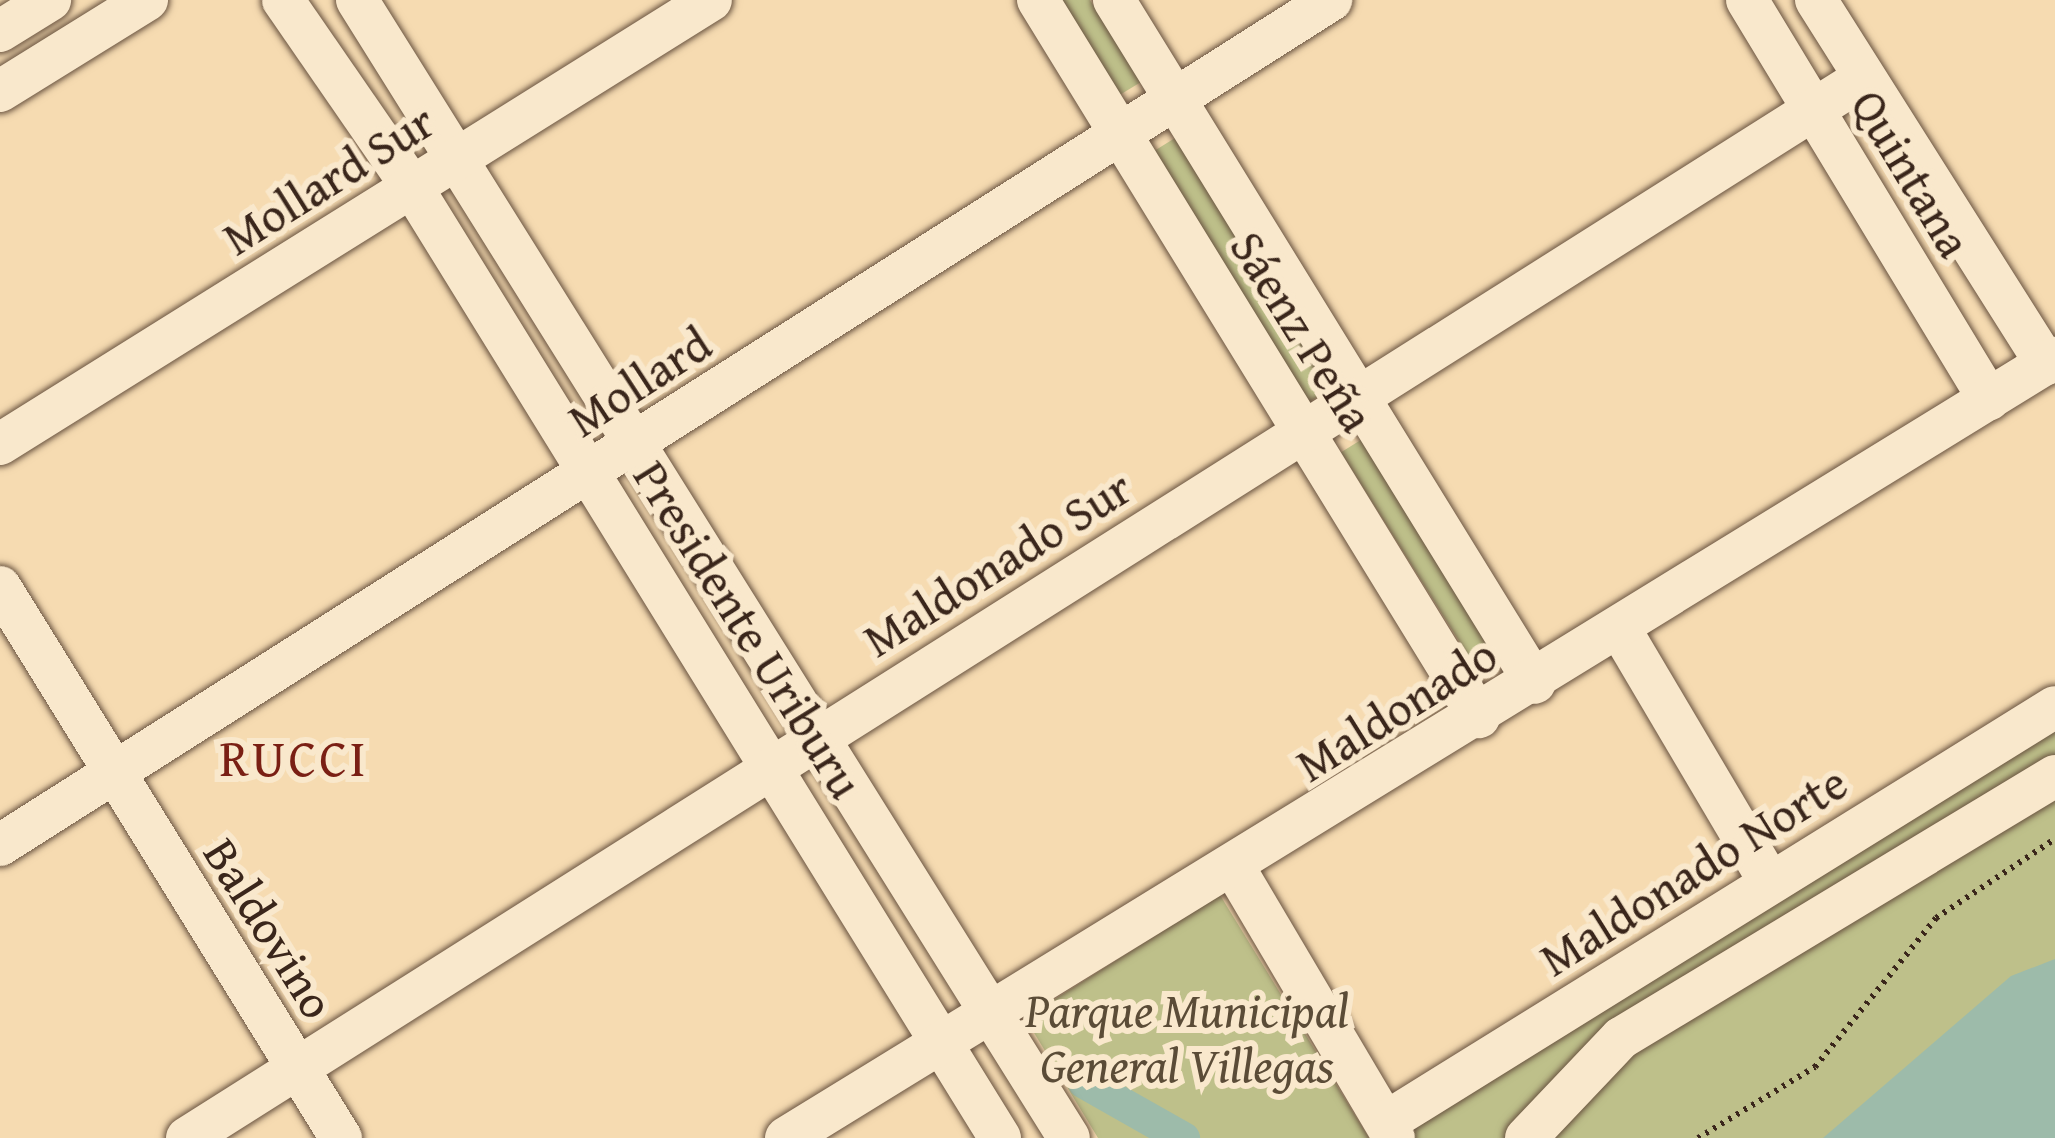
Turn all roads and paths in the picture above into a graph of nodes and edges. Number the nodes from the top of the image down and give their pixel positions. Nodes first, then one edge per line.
1 (50, 0) edge
2 (147, 0) edge
3 (283, 0) edge
4 (357, 0) edge
5 (711, 0) edge
6 (1038, 0) edge
7 (1114, 0) edge
8 (1331, 0) edge
9 (1748, 0) edge
10 (1816, 0) edge
11 (0, 31) edge
12 (1864, 78) junction
13 (0, 91) edge
14 (1177, 98) junction
15 (1814, 110) junction
16 (1120, 134) junction
17 (460, 156) junction
18 (412, 187) junction
19 (2051, 361) edge
20 (1360, 394) junction
21 (1989, 400) junction
22 (1304, 429) junction
23 (639, 441) junction
24 (0, 444) edge
25 (590, 472) junction
26 (0, 587) edge
27 (1620, 629) junction
28 (1535, 683) junction
29 (2055, 707) edge
30 (1479, 717) junction
31 (824, 734) junction
32 (774, 766) junction
33 (115, 775) junction
34 (2055, 776) edge
35 (2055, 838) edge
36 (0, 845) edge
37 (1235, 869) junction
38 (1768, 881) junction
39 (993, 1012) junction
40 (944, 1044) junction
41 (298, 1068) junction
42 (1390, 1130) edge
43 (187, 1138) edge
44 (341, 1138) edge
45 (786, 1138) edge
46 (1000, 1138) edge
47 (1069, 1138) edge
48 (1526, 1138) edge
49 (1698, 1138) edge

1 - 11 street
2 - 13 street
3 - 18 street, Presidente Uriburu
4 - 17 street, Presidente Uriburu
5 - 17 street, Mollard Sur
6 - 16 street, Sáenz Peña
7 - 14 street, Sáenz Peña
8 - 14 street, Mollard
9 - 15 street, Quintana
10 - 12 street, Quintana
12 - 15 street, Maldonado Sur
12 - 19 street, Quintana
14 - 16 street, Mollard
14 - 20 street, Sáenz Peña
15 - 20 street, Maldonado Sur
15 - 21 street, Quintana
16 - 22 street, Sáenz Peña
16 - 23 street, Mollard
17 - 18 street, Mollard Sur
17 - 23 street, Presidente Uriburu
18 - 24 street, Mollard Sur
18 - 25 street, Presidente Uriburu
19 - 21 street, Maldonado
20 - 22 street, Maldonado Sur
20 - 28 street, Sáenz Peña
21 - 27 street, Maldonado
22 - 30 street, Sáenz Peña
22 - 31 street, Maldonado Sur
23 - 25 street, Mollard
23 - 31 street, Presidente Uriburu
25 - 32 street, Presidente Uriburu
25 - 33 street, Mollard
26 - 33 street, Baldovino
27 - 28 street, Maldonado
27 - 38 street
28 - 30 street, Maldonado
29 - 38 street, Maldonado Norte
30 - 37 street, Maldonado
31 - 32 street, Maldonado Sur
31 - 39 street, Presidente Uriburu
32 - 40 street, Presidente Uriburu
32 - 41 street, Maldonado Sur
33 - 36 street, Mollard
33 - 41 street, Baldovino
34 - 48 street
35 - 49 path
37 - 39 street, Maldonado
37 - 42 street
38 - 42 street, Maldonado Norte
39 - 40 street, Maldonado
39 - 47 street, Presidente Uriburu
40 - 45 street, Maldonado
40 - 46 street, Presidente Uriburu
41 - 43 street, Maldonado Sur
41 - 44 street, Baldovino

